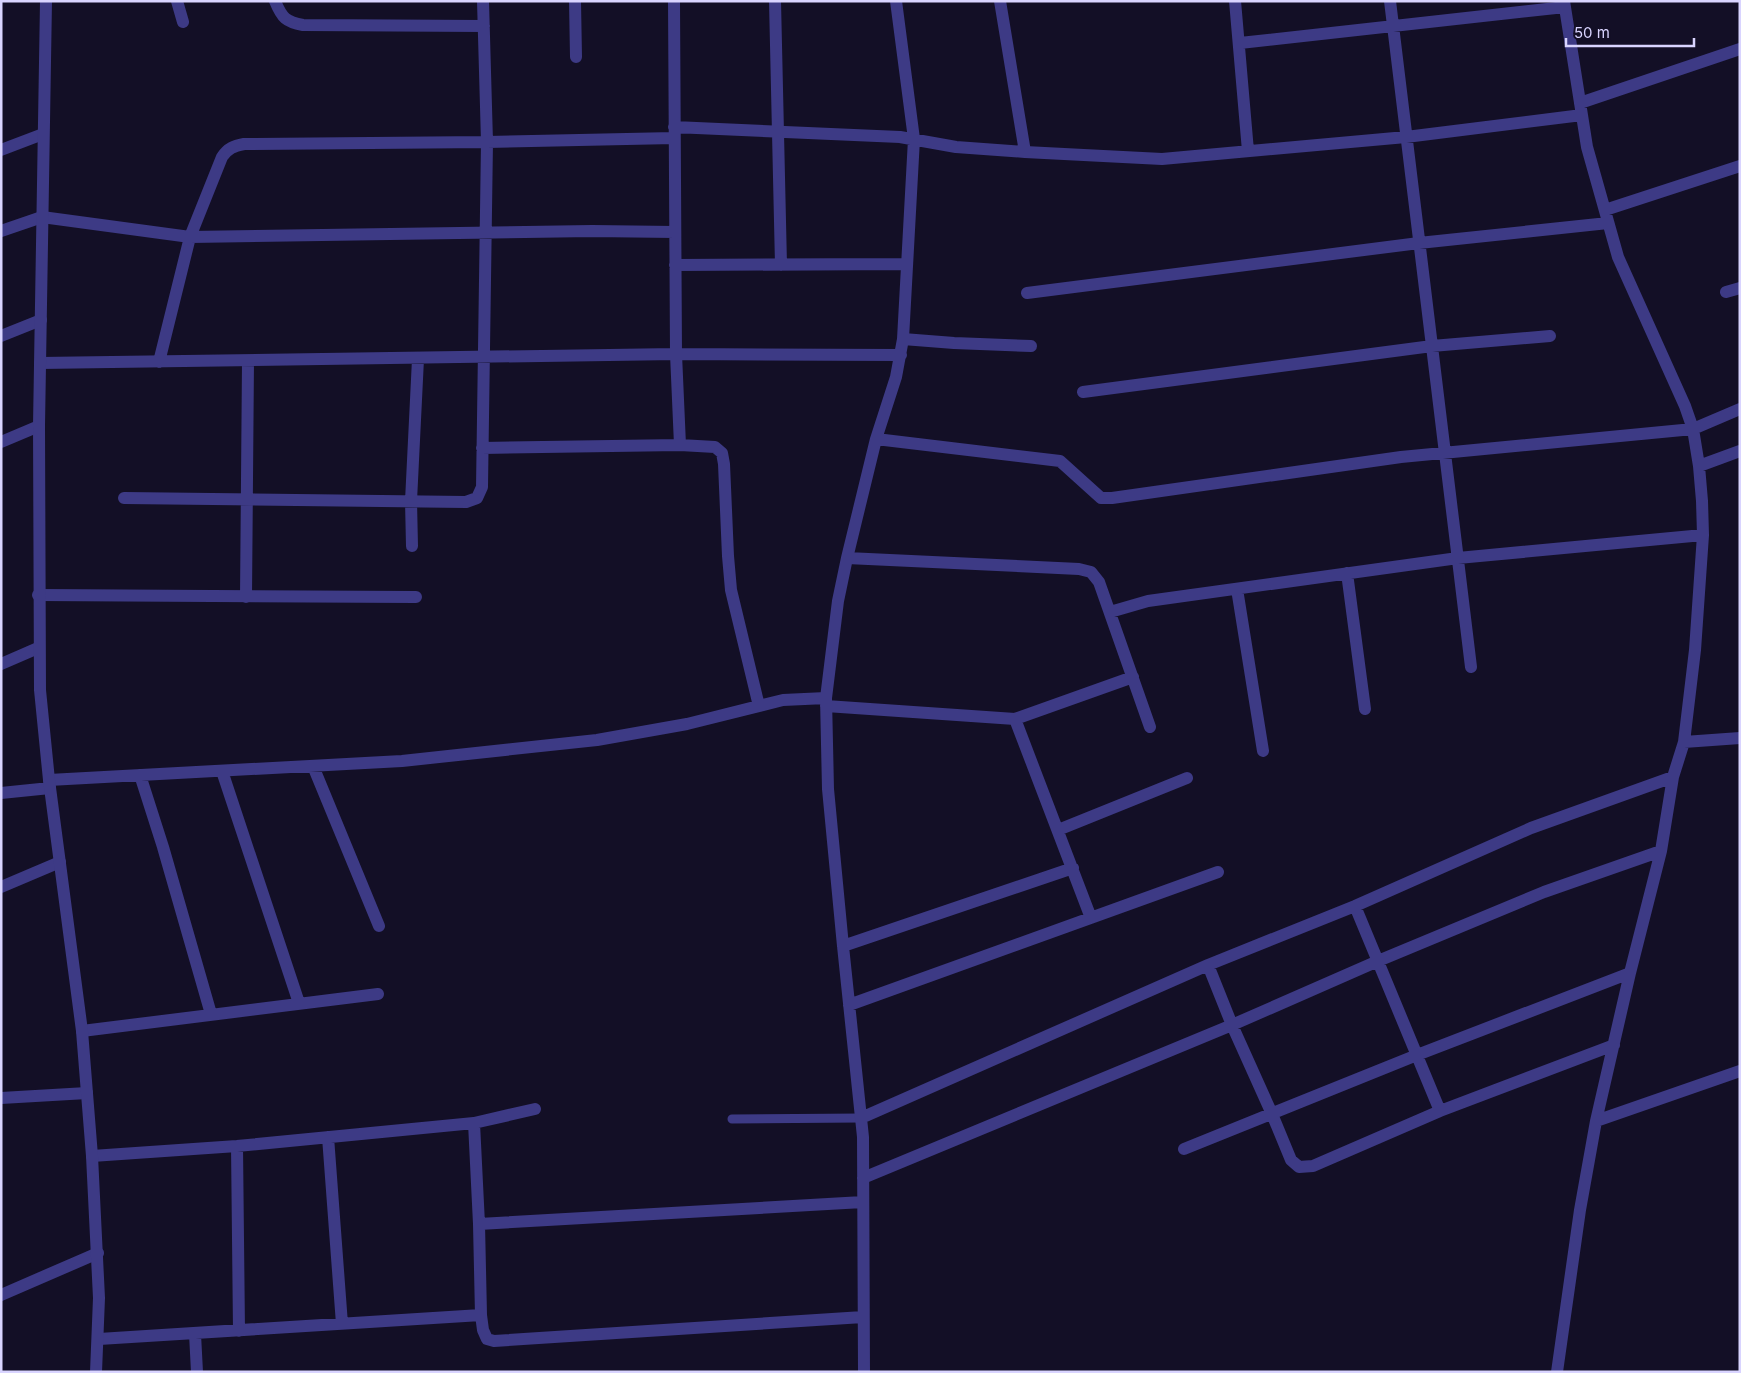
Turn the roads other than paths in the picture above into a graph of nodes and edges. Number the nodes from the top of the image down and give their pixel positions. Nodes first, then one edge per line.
1 (46, 1) edge
2 (177, 1) edge
3 (275, 1) edge
4 (483, 1) edge
5 (575, 1) edge
6 (674, 1) edge
7 (775, 1) edge
8 (896, 1) edge
9 (1000, 1) edge
10 (1236, 1) edge
11 (1390, 1) edge
12 (1565, 4) edge
13 (182, 22) dead end
14 (484, 26) junction
15 (1393, 26) junction
16 (1240, 43) junction
17 (1740, 49) edge
18 (576, 57) dead end
19 (1581, 109) junction
20 (674, 132) junction
21 (778, 132) junction
22 (43, 134) junction
23 (1406, 137) junction
24 (914, 139) junction
25 (487, 142) junction
26 (1, 150) edge
27 (1248, 151) junction
28 (1025, 152) junction
29 (1740, 166) edge
30 (1605, 210) junction
31 (42, 217) junction
32 (1608, 223) junction
33 (1, 231) edge
34 (675, 232) junction
35 (485, 233) junction
36 (190, 237) junction
37 (1419, 243) junction
38 (907, 264) junction
39 (675, 265) junction
40 (781, 265) junction
41 (1740, 288) edge
42 (1726, 292) dead end
43 (1027, 293) dead end
44 (40, 320) junction
45 (1, 336) edge
46 (1550, 336) dead end
47 (903, 339) junction
48 (1031, 346) dead end
49 (1432, 346) junction
50 (676, 354) junction
51 (901, 355) junction
52 (483, 358) junction
53 (418, 359) junction
54 (248, 361) junction
55 (159, 362) junction
56 (40, 364) junction
57 (1083, 392) dead end
58 (1740, 409) edge
59 (39, 426) junction
60 (1693, 429) junction
61 (876, 439) junction
62 (1, 442) edge
63 (680, 445) junction
64 (482, 448) junction
65 (1740, 451) edge
66 (1446, 453) junction
67 (1699, 466) junction
68 (124, 498) dead end
69 (247, 499) junction
70 (411, 501) junction
71 (1703, 535) junction
72 (412, 546) dead end
73 (846, 558) junction
74 (1458, 558) junction
75 (1347, 573) junction
76 (1237, 589) junction
77 (38, 595) junction
78 (246, 597) junction
79 (416, 597) dead end
80 (1110, 612) junction
81 (38, 648) junction
82 (1, 664) edge
83 (1471, 667) dead end
84 (1133, 676) junction
85 (826, 702) junction
86 (759, 706) junction
87 (1365, 709) dead end
88 (1015, 719) junction
89 (1150, 727) dead end
90 (1740, 738) edge
91 (1684, 742) junction
92 (1263, 751) dead end
93 (313, 766) junction
94 (222, 771) junction
95 (140, 775) junction
96 (1673, 777) junction
97 (1187, 778) dead end
98 (50, 784) junction
99 (1, 793) edge
100 (1058, 830) junction
101 (1661, 851) junction
102 (60, 862) junction
103 (1073, 868) junction
104 (1218, 872) dead end
105 (1, 887) edge
106 (1355, 906) junction
107 (1091, 918) junction
108 (379, 926) dead end
109 (843, 946) junction
110 (1378, 961) junction
111 (1208, 965) junction
112 (1630, 973) junction
113 (378, 994) dead end
114 (299, 1003) junction
115 (849, 1005) junction
116 (211, 1014) junction
117 (1232, 1025) junction
118 (82, 1030) junction
119 (1614, 1045) junction
120 (1416, 1055) junction
121 (1740, 1071) edge
122 (87, 1093) junction
123 (1, 1098) edge
124 (536, 1109) dead end
125 (1440, 1111) junction
126 (1272, 1114) junction
127 (861, 1118) junction
128 (732, 1119) dead end
129 (1596, 1120) junction
130 (474, 1123) junction
131 (328, 1137) junction
132 (237, 1146) junction
133 (1184, 1149) dead end
134 (92, 1156) junction
135 (863, 1178) junction
136 (863, 1202) junction
137 (479, 1224) junction
138 (98, 1253) junction
139 (1, 1296) edge
140 (481, 1315) junction
141 (864, 1317) junction
142 (342, 1324) junction
143 (239, 1331) junction
144 (196, 1334) junction
145 (98, 1339) junction
146 (96, 1372) edge
147 (197, 1372) edge
148 (864, 1372) edge
149 (1557, 1372) edge

1 - 22 street
2 - 13 street
3 - 14 street
4 - 14 street
5 - 18 street
6 - 20 street
7 - 21 street
8 - 24 street
9 - 28 street
10 - 16 street
11 - 15 street
12 - 15 street
12 - 19 street
14 - 25 street
15 - 16 street
15 - 23 street
16 - 27 street
17 - 19 street
19 - 23 street
19 - 30 street
20 - 21 street
20 - 25 street
20 - 34 street
21 - 24 street
21 - 40 street
22 - 26 street
22 - 31 street
23 - 27 street
23 - 37 street
24 - 28 street
24 - 38 street
25 - 35 street
25 - 36 street
27 - 28 street
29 - 30 street
30 - 32 street
31 - 33 street
31 - 36 street
31 - 44 street
32 - 37 street
32 - 60 street
34 - 35 street
34 - 39 street
35 - 36 street
35 - 52 street
36 - 55 street
37 - 43 street
37 - 49 street
38 - 40 street
38 - 47 street
39 - 40 street
39 - 50 street
41 - 42 street
44 - 45 street
44 - 56 street
46 - 49 street
47 - 48 street
47 - 51 street
49 - 57 street
49 - 66 street
50 - 51 street
50 - 52 street
50 - 63 street
51 - 61 street
52 - 53 street
52 - 64 street
53 - 54 street
53 - 70 street
54 - 55 street
54 - 69 street
55 - 56 street
56 - 59 street
58 - 60 street
59 - 62 street
59 - 77 street
60 - 66 street
60 - 67 street
61 - 66 street
61 - 73 street
63 - 64 street
63 - 86 street
64 - 70 street
65 - 67 street
66 - 74 street
67 - 71 street
68 - 69 street
69 - 70 street
69 - 78 street
70 - 72 street
71 - 74 street
71 - 91 street
73 - 80 street
73 - 85 street
74 - 75 street
74 - 83 street
75 - 76 street
75 - 87 street
76 - 80 street
76 - 92 street
77 - 78 street
77 - 81 street
78 - 79 street
80 - 84 street
81 - 82 street
81 - 98 street
84 - 88 street
84 - 89 street
85 - 86 street
85 - 88 street
85 - 109 street
86 - 93 street
88 - 100 street
90 - 91 street
91 - 96 street
93 - 94 street
93 - 108 street
94 - 95 street
94 - 114 street
95 - 98 street
95 - 116 street
96 - 101 street
96 - 106 street
97 - 100 street
98 - 99 street
98 - 102 street
100 - 103 street
101 - 110 street
101 - 112 street
102 - 105 street
102 - 118 street
103 - 107 street
103 - 109 street
104 - 107 street
106 - 110 street
106 - 111 street
107 - 115 street
109 - 115 street
110 - 117 street
110 - 120 street
111 - 117 street
111 - 127 street
112 - 119 street
112 - 120 street
113 - 114 street
114 - 116 street
115 - 127 street
116 - 118 street
117 - 126 street
117 - 135 street
118 - 122 street
119 - 125 street
119 - 129 street
120 - 125 street
120 - 126 street
121 - 129 street
122 - 123 street
122 - 134 street
124 - 130 street
125 - 126 street
126 - 133 street
127 - 128 lane
127 - 135 street
129 - 149 street
130 - 131 street
130 - 137 street
131 - 132 street
131 - 142 street
132 - 134 street
132 - 143 street
134 - 138 street
135 - 136 street
136 - 137 street
136 - 141 street
137 - 140 street
138 - 139 street
138 - 145 street
140 - 141 street
140 - 142 street
141 - 148 street
142 - 143 street
143 - 144 street
144 - 145 street
144 - 147 street
145 - 146 street

